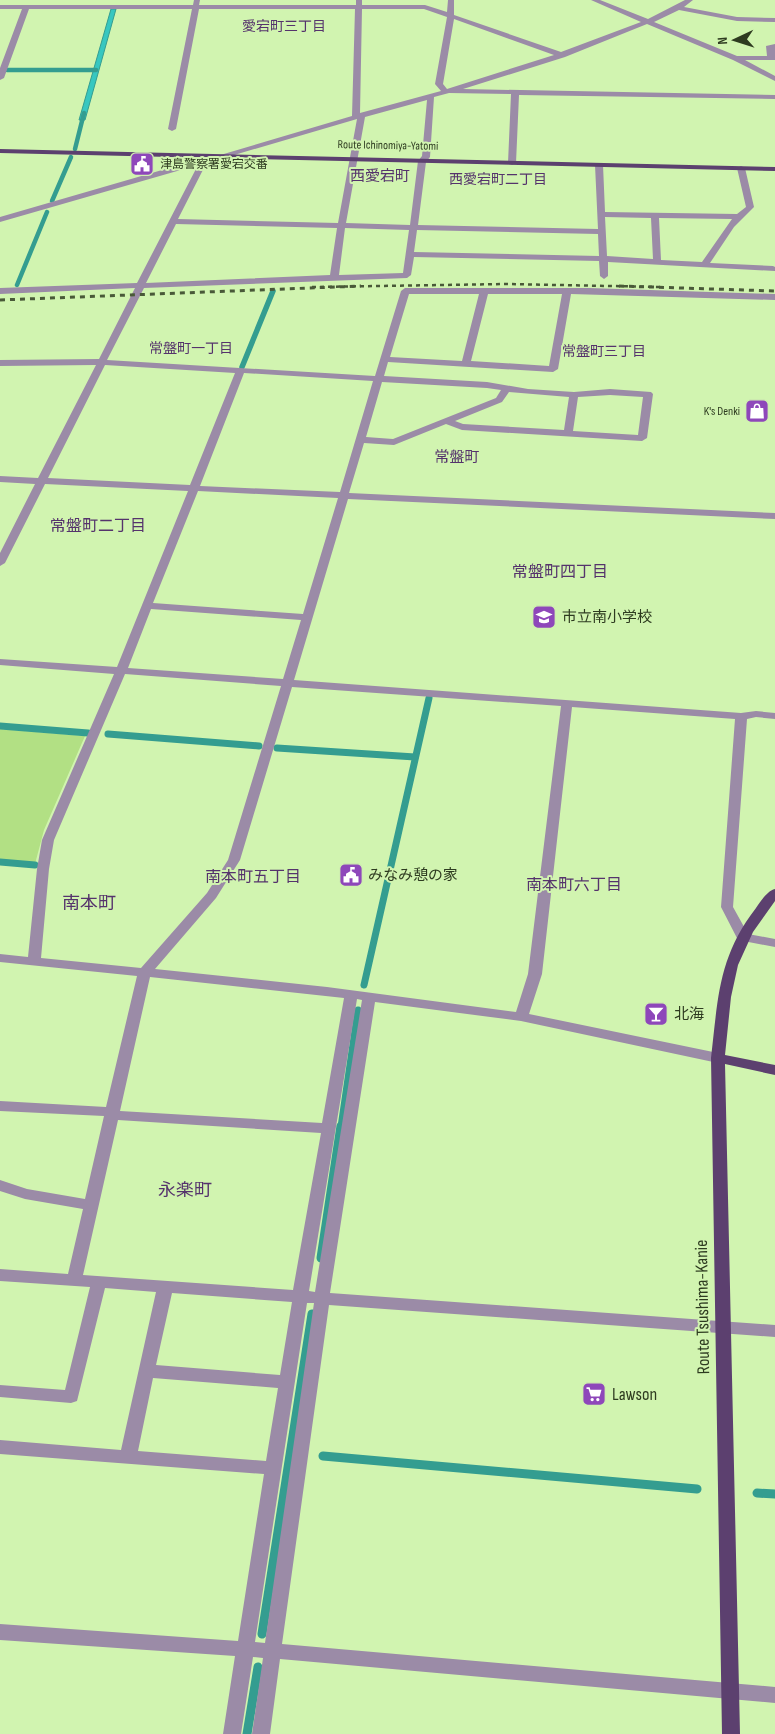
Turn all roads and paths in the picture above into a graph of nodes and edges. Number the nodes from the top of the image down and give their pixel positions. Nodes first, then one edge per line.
1 (451, 0) edge
2 (594, 0) edge
3 (690, 0) edge
4 (196, 3) edge
5 (28, 4) edge
6 (359, 4) edge
7 (0, 7) edge
8 (680, 8) junction
9 (449, 16) junction
10 (775, 20) edge
11 (648, 22) junction
12 (775, 46) edge
13 (562, 55) junction
14 (736, 58) junction
15 (773, 58) edge
16 (0, 78) edge
17 (758, 78) dead end
18 (775, 79) edge
19 (446, 91) junction
20 (515, 92) junction
21 (431, 95) junction
22 (775, 97) edge
23 (359, 116) junction
24 (172, 129) dead end
25 (0, 152) edge
26 (221, 156) junction
27 (205, 158) junction
28 (354, 160) junction
29 (422, 161) junction
30 (512, 163) junction
31 (599, 165) junction
32 (741, 168) junction
33 (775, 169) edge
34 (601, 214) junction
35 (655, 215) junction
36 (740, 217) junction
37 (0, 220) edge
38 (173, 221) junction
39 (341, 224) junction
40 (414, 227) junction
41 (602, 232) junction
42 (411, 254) junction
43 (603, 260) junction
44 (658, 262) junction
45 (704, 265) junction
46 (774, 268) edge
47 (604, 276) dead end
48 (334, 278) junction
49 (773, 281) dead end
50 (141, 285) junction
51 (484, 290) junction
52 (0, 291) edge
53 (567, 291) junction
54 (775, 297) edge
55 (385, 359) junction
56 (101, 362) junction
57 (0, 364) edge
58 (466, 364) junction
59 (241, 370) junction
60 (379, 378) junction
61 (507, 388) junction
62 (574, 395) junction
63 (446, 421) junction
64 (568, 433) junction
65 (360, 440) junction
66 (0, 479) edge
67 (41, 481) junction
68 (193, 489) junction
69 (343, 496) junction
70 (775, 516) edge
71 (0, 563) edge
72 (148, 606) junction
73 (306, 617) junction
74 (0, 662) edge
75 (122, 671) junction
76 (287, 683) junction
77 (567, 704) junction
78 (741, 716) junction
79 (775, 716) edge
80 (775, 892) edge
81 (744, 937) junction
82 (775, 944) edge
83 (0, 958) edge
84 (34, 962) junction
85 (144, 973) junction
86 (351, 994) junction
87 (369, 997) junction
88 (521, 1017) junction
89 (718, 1058) junction
90 (775, 1070) edge
91 (0, 1106) edge
92 (112, 1113) junction
93 (328, 1128) junction
94 (0, 1185) edge
95 (92, 1205) junction
96 (0, 1275) edge
97 (74, 1280) junction
98 (99, 1282) junction
99 (165, 1288) junction
100 (300, 1297) junction
101 (322, 1298) junction
102 (723, 1327) junction
103 (775, 1332) edge
104 (146, 1371) junction
105 (286, 1382) junction
106 (0, 1391) edge
107 (0, 1447) edge
108 (128, 1457) junction
109 (273, 1468) junction
110 (0, 1632) edge
111 (245, 1649) junction
112 (273, 1651) junction
113 (730, 1691) junction
114 (775, 1694) edge
115 (232, 1734) edge
116 (261, 1734) edge
117 (731, 1734) edge

1 - 9 street
2 - 11 street
3 - 8 street
4 - 5 street
4 - 6 street
4 - 24 street
5 - 7 street
5 - 16 street
6 - 9 street
6 - 23 street
8 - 10 street
8 - 11 street
9 - 13 street
9 - 19 street
11 - 13 street
11 - 14 street
12 - 15 street
13 - 19 street
14 - 15 street
14 - 18 street
17 - 18 street
19 - 20 street
19 - 21 street
20 - 22 street
20 - 30 street
21 - 23 street
21 - 29 street
23 - 26 street
23 - 28 street
25 - 27 main road, Route Ichinomiya-Yatomi
26 - 27 main road, Route Ichinomiya-Yatomi
26 - 28 main road, Route Ichinomiya-Yatomi
27 - 37 street
27 - 38 street
28 - 29 main road, Route Ichinomiya-Yatomi
28 - 39 street
29 - 30 main road, Route Ichinomiya-Yatomi
29 - 40 street
30 - 31 main road, Route Ichinomiya-Yatomi
31 - 32 main road, Route Ichinomiya-Yatomi
31 - 34 street
32 - 33 main road, Route Ichinomiya-Yatomi
32 - 36 street
34 - 35 street
34 - 41 street
35 - 36 street
35 - 44 street
36 - 45 street
38 - 39 street
38 - 50 street
39 - 40 street
39 - 48 street
40 - 41 street
40 - 42 street
41 - 43 street
42 - 43 street
42 - 48 street
43 - 44 street
43 - 47 street
44 - 45 street
45 - 46 street
46 - 49 street
48 - 50 street
50 - 52 street
50 - 56 street
51 - 53 street
51 - 55 street
51 - 58 street
53 - 54 street
53 - 58 street
55 - 58 street
55 - 60 street
56 - 57 street
56 - 59 street
56 - 67 street
59 - 60 street
59 - 68 street
60 - 61 street
60 - 65 street
61 - 62 street
61 - 63 street
62 - 64 street
62 - 64 street
63 - 64 street
63 - 65 street
65 - 69 street
66 - 67 street
67 - 68 street
67 - 71 street
68 - 69 street
68 - 72 street
69 - 70 street
69 - 73 street
72 - 73 street
72 - 75 street
73 - 76 street
74 - 75 street
75 - 76 street
75 - 84 street
76 - 77 street
76 - 85 street
77 - 78 street
77 - 88 street
78 - 79 street
78 - 81 street
80 - 81 main road, Route Tsushima-Kanie
81 - 82 street
81 - 89 main road, Route Tsushima-Kanie
83 - 84 street
84 - 85 street
85 - 86 street
85 - 92 street
86 - 87 street
86 - 93 street
87 - 88 street
87 - 101 street
88 - 89 street
89 - 90 main road
89 - 102 main road, Route Tsushima-Kanie
91 - 92 street
92 - 93 street
92 - 95 street
93 - 100 street
94 - 95 street
95 - 97 street
96 - 97 street
97 - 98 street
98 - 99 street
98 - 106 street
99 - 100 street
99 - 104 street
100 - 101 street
100 - 105 street
101 - 102 street
101 - 112 street
102 - 103 street
102 - 113 main road, Route Tsushima-Kanie
104 - 105 street
104 - 108 street
105 - 109 street
107 - 108 street
108 - 109 street
109 - 111 street
110 - 111 street
111 - 112 street
111 - 115 street
112 - 113 street
112 - 116 street
113 - 114 street
113 - 117 main road, Route Tsushima-Kanie

